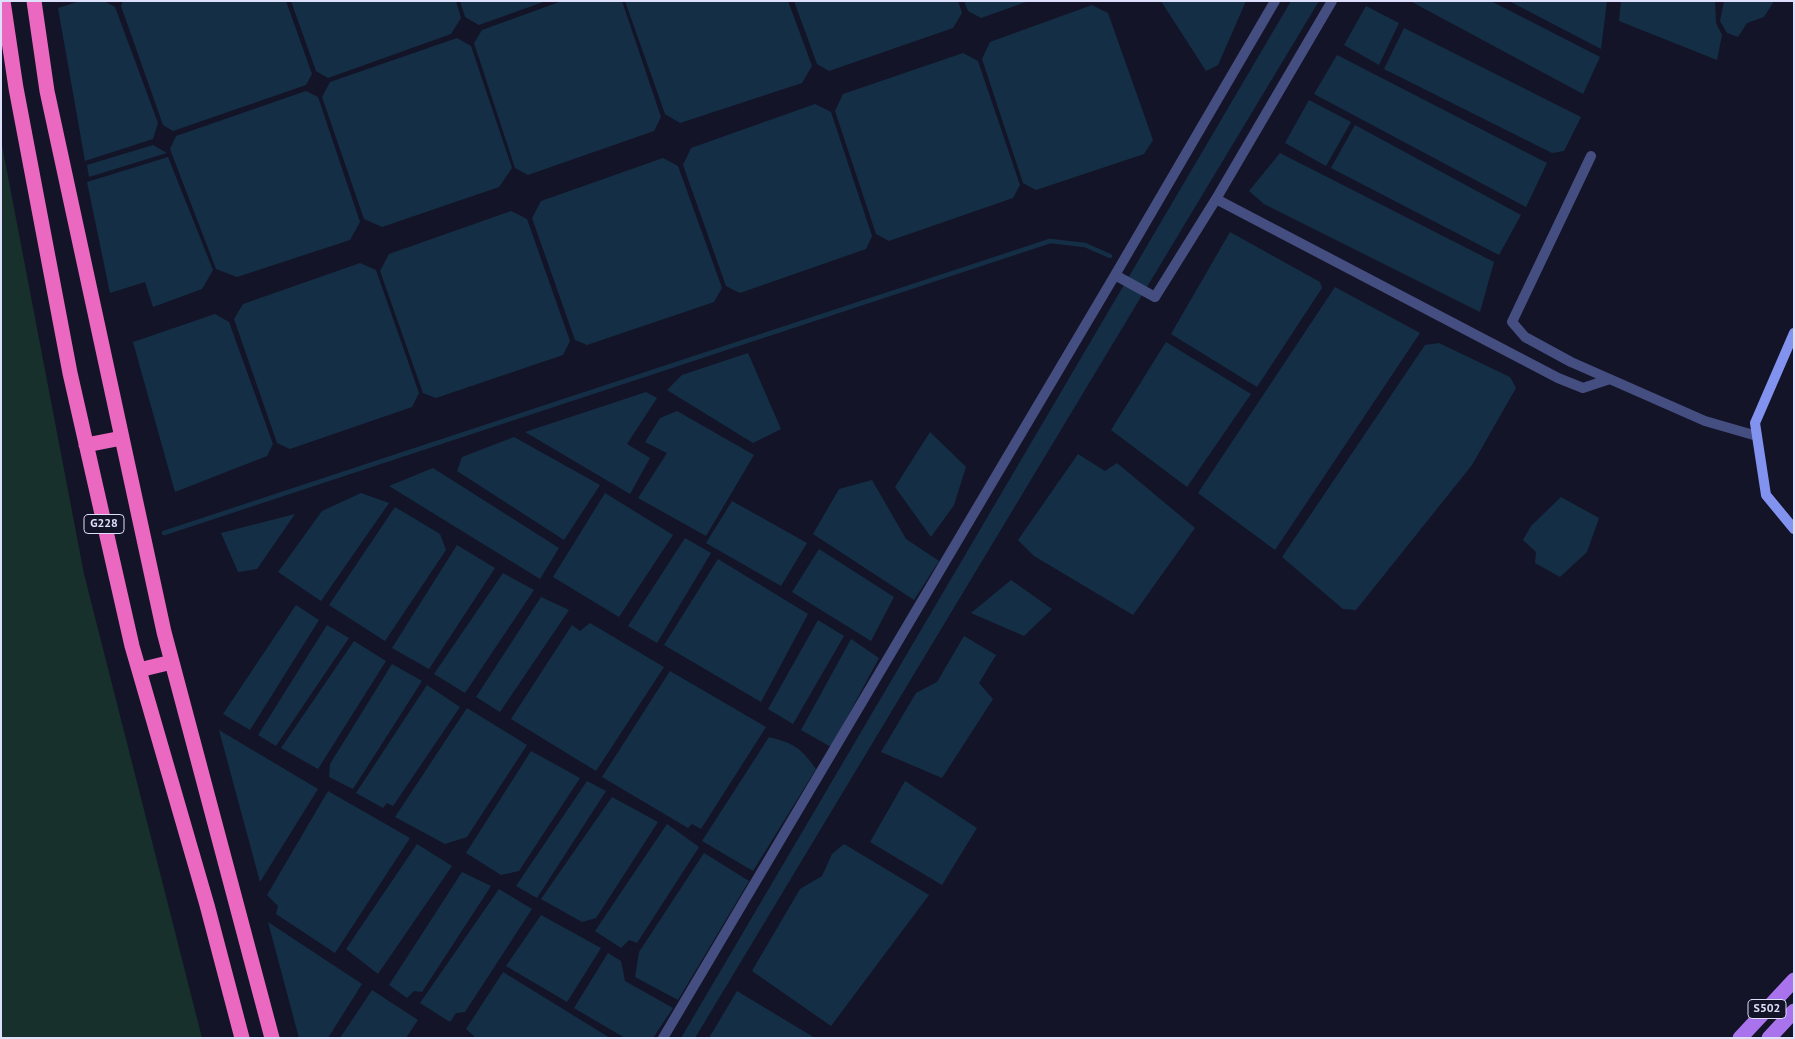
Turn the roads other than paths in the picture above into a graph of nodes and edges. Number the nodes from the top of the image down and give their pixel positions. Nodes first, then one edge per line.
1 (3, 1) edge
2 (34, 1) edge
3 (1275, 1) edge
4 (1332, 1) edge
5 (1591, 156) dead end
6 (1216, 199) junction
7 (1115, 275) junction
8 (1794, 333) edge
9 (1610, 379) junction
10 (1757, 436) junction
11 (122, 438) junction
12 (86, 445) junction
13 (1794, 529) edge
14 (172, 662) junction
15 (139, 670) junction
16 (1794, 980) edge
17 (1794, 1011) edge
18 (242, 1038) edge
19 (272, 1038) edge
20 (663, 1038) edge
21 (1740, 1038) edge
22 (1769, 1038) edge

1 - 12 highway, G228
2 - 11 highway, G228
3 - 7 street
4 - 6 street
5 - 9 street
6 - 7 street
6 - 9 street
7 - 20 street
8 - 10 street
9 - 10 street
10 - 13 street
11 - 12 highway
11 - 14 highway, G228
12 - 15 highway, G228
14 - 15 highway
14 - 19 highway, G228
15 - 18 highway, G228
16 - 21 main road, S502
17 - 22 main road, S502

